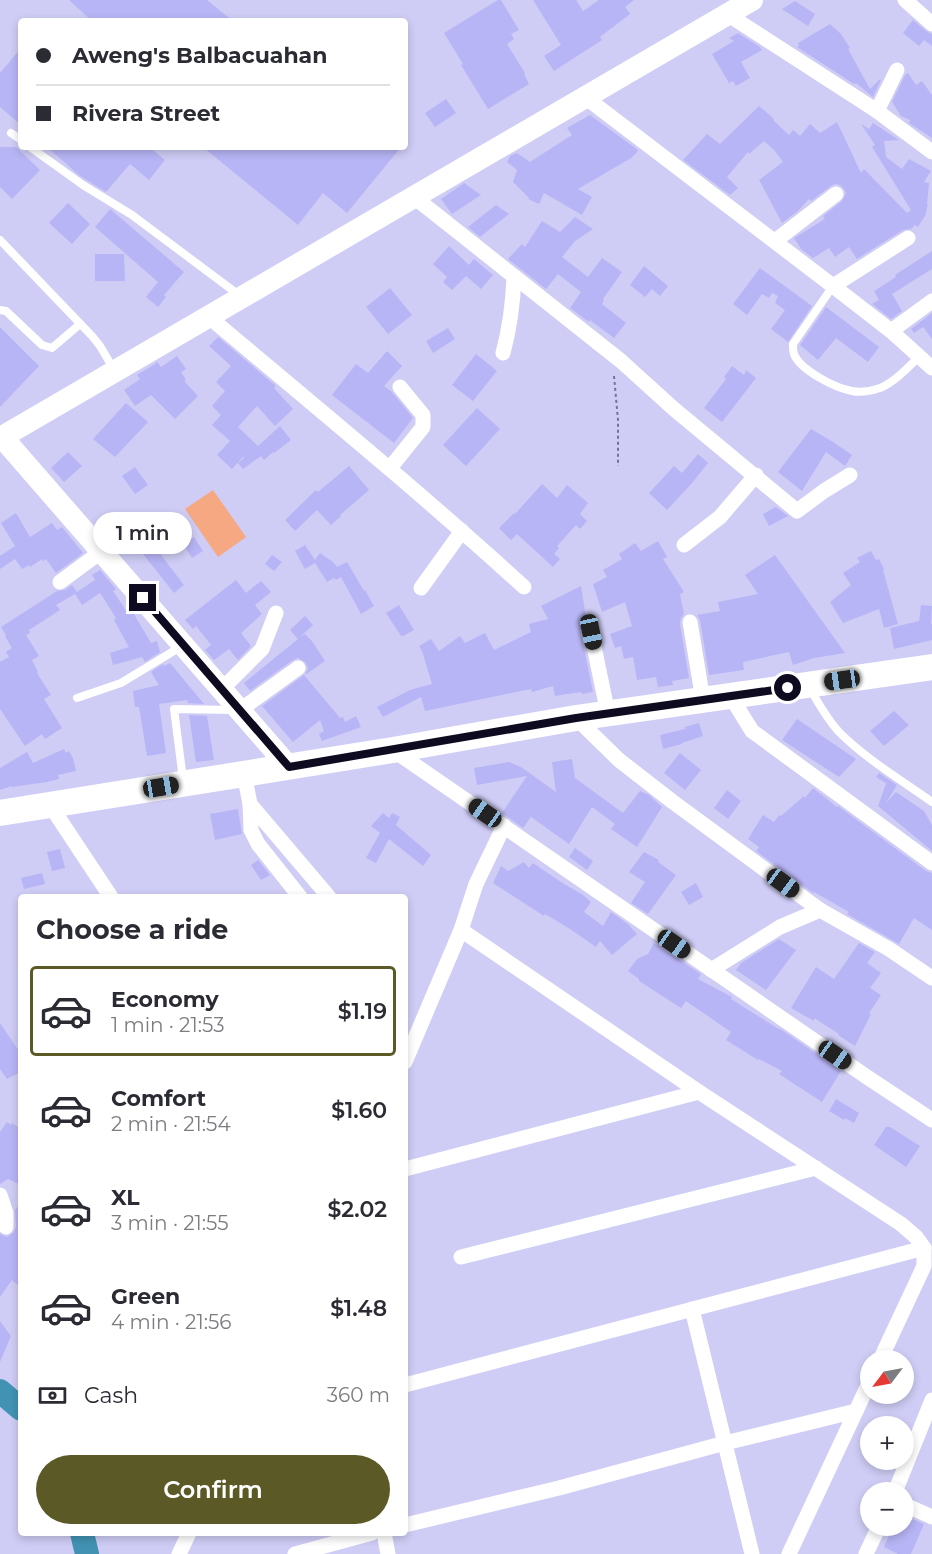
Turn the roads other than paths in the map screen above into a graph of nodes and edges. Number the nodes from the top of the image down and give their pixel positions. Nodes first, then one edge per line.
1 (752, 0) edge
2 (905, 0) edge
3 (727, 14) junction
4 (932, 24) edge
5 (897, 70) dead end
6 (585, 97) junction
7 (877, 111) junction
8 (11, 133) dead end
9 (18, 138) edge
10 (34, 150) edge
11 (932, 152) edge
12 (836, 194) dead end
13 (414, 197) junction
14 (908, 238) dead end
15 (0, 240) edge
16 (775, 241) junction
17 (514, 277) junction
18 (833, 286) junction
19 (242, 298) junction
20 (932, 301) edge
21 (0, 310) edge
22 (209, 317) junction
23 (80, 324) junction
24 (891, 331) junction
25 (503, 353) dead end
26 (920, 356) junction
27 (932, 368) edge
28 (115, 372) junction
29 (400, 387) dead end
30 (1, 438) edge
31 (390, 468) junction
32 (850, 475) dead end
33 (756, 476) junction
34 (462, 531) junction
35 (684, 545) dead end
36 (102, 551) junction
37 (60, 582) dead end
38 (524, 587) dead end
39 (421, 588) dead end
40 (276, 613) dead end
41 (690, 622) dead end
42 (591, 632) dead end
43 (183, 645) junction
44 (932, 667) edge
45 (298, 668) dead end
46 (808, 685) junction
47 (222, 689) junction
48 (730, 697) junction
49 (76, 698) dead end
50 (703, 700) junction
51 (240, 710) junction
52 (608, 714) junction
53 (576, 718) junction
54 (393, 750) junction
55 (289, 767) junction
56 (244, 773) junction
57 (183, 783) junction
58 (932, 802) edge
59 (250, 804) junction
60 (50, 805) junction
61 (0, 813) edge
62 (504, 826) junction
63 (932, 864) edge
64 (109, 894) edge
65 (298, 894) edge
66 (326, 894) edge
67 (820, 910) junction
68 (461, 930) junction
69 (711, 970) junction
70 (932, 978) edge
71 (408, 1055) edge
72 (699, 1092) junction
73 (932, 1120) edge
74 (408, 1168) edge
75 (816, 1168) junction
76 (0, 1195) edge
77 (6, 1227) dead end
78 (924, 1248) junction
79 (461, 1257) dead end
80 (692, 1309) junction
81 (885, 1350) edge
82 (408, 1384) edge
83 (932, 1400) edge
84 (860, 1402) edge
85 (856, 1411) junction
86 (927, 1422) edge
87 (724, 1443) junction
88 (900, 1482) edge
89 (914, 1509) edge
90 (932, 1517) edge
91 (408, 1524) edge
92 (188, 1536) edge
93 (361, 1536) edge
94 (385, 1536) edge
95 (874, 1536) edge
96 (746, 1553) edge
97 (179, 1554) edge
98 (297, 1554) edge
99 (388, 1554) edge
100 (789, 1554) edge
101 (866, 1554) edge

1 - 3 street
2 - 4 street
3 - 6 street
3 - 7 street
5 - 7 street
6 - 13 street
6 - 16 street
7 - 11 street
8 - 9 lane
10 - 19 lane
12 - 16 street
13 - 17 street
13 - 19 street
14 - 18 street
15 - 23 lane
16 - 18 street
17 - 25 street
17 - 33 street
18 - 24 street
18 - 26 lane
19 - 22 street
20 - 24 street
21 - 23 lane
22 - 28 street
22 - 31 street
23 - 28 lane
24 - 26 street
26 - 27 street
28 - 30 street
29 - 31 street
30 - 36 street
31 - 34 street
32 - 33 street
33 - 35 street
34 - 38 street
34 - 39 street
36 - 37 street
36 - 43 street
40 - 47 street
41 - 50 street
42 - 52 street
43 - 47 street
43 - 49 lane
44 - 46 main road
45 - 51 street
46 - 48 main road
46 - 58 lane
47 - 51 street
48 - 50 main road
48 - 63 street
50 - 52 main road
51 - 55 street
51 - 57 lane
52 - 53 main road
53 - 54 main road
53 - 67 street
54 - 55 main road
54 - 62 street
55 - 56 main road
56 - 57 main road
56 - 59 street
57 - 60 main road
59 - 65 street
59 - 66 street
60 - 61 main road
60 - 64 street
62 - 68 street
62 - 69 street
67 - 69 street
67 - 70 street
68 - 71 street
68 - 72 street
69 - 73 street
72 - 74 street
72 - 75 street
75 - 78 street
75 - 79 street
76 - 77 street
78 - 80 street
78 - 81 street
80 - 82 street
80 - 87 street
83 - 86 street
84 - 85 street
85 - 87 street
85 - 100 street
86 - 88 street
87 - 91 street
87 - 96 street
89 - 90 street
92 - 97 street
93 - 98 street
94 - 99 street
95 - 101 street

